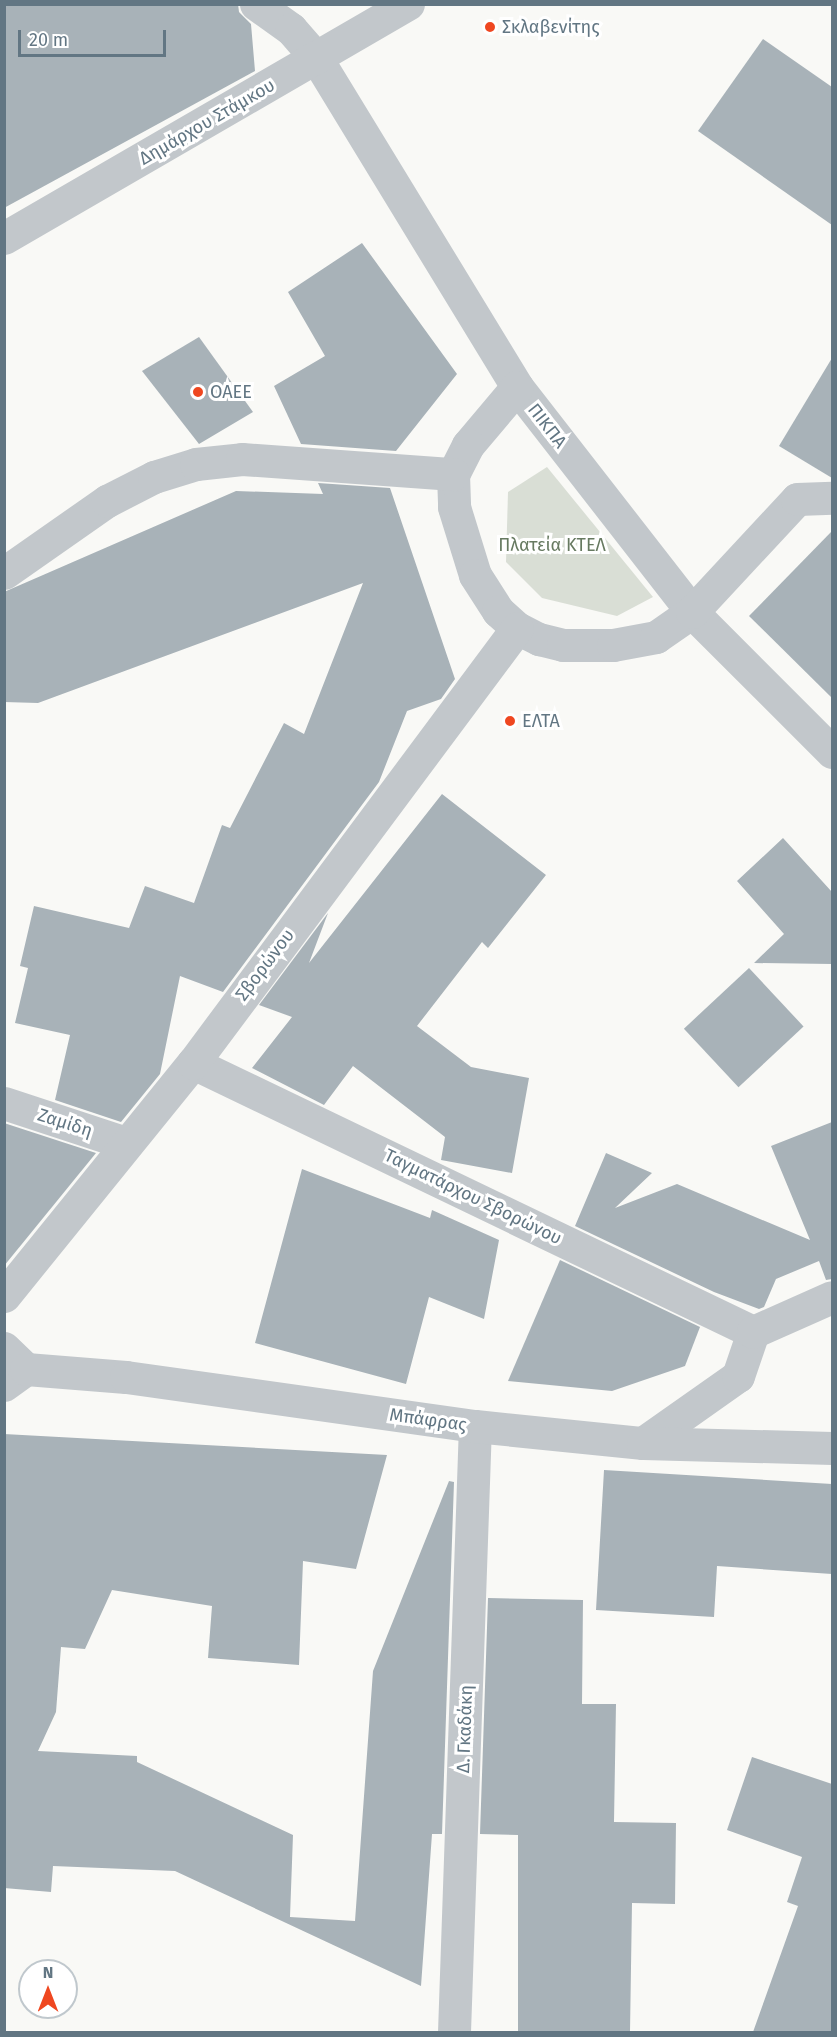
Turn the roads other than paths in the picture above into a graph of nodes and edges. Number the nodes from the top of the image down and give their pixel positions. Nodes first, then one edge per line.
1 (256, 4) edge
2 (408, 4) edge
3 (316, 59) junction
4 (4, 238) edge
5 (517, 387) junction
6 (453, 474) junction
7 (832, 498) edge
8 (4, 573) edge
9 (692, 612) junction
10 (517, 628) junction
11 (832, 752) edge
12 (193, 1063) junction
13 (4, 1103) edge
14 (126, 1143) junction
15 (4, 1296) edge
16 (832, 1297) edge
17 (753, 1332) junction
18 (12, 1367) edge
19 (475, 1426) junction
20 (643, 1443) junction
21 (832, 1448) edge
22 (454, 2032) edge

1 - 3 street, ΠΙΚΠΑ
2 - 3 street, Δημάρχου Στάμκου
3 - 4 street, Δημάρχου Στάμκου
3 - 5 street, ΠΙΚΠΑ
5 - 6 street
5 - 9 street, ΠΙΚΠΑ
6 - 8 street
6 - 10 street
7 - 9 street
9 - 10 street
9 - 11 street, ΠΙΚΠΑ
10 - 12 street, Σβορώνου
12 - 14 street, Σβορώνου
12 - 17 street, Ταγματάρχου Σβορώνου
13 - 14 street, Ζαμίδη
14 - 15 street, Σβορώνου
16 - 17 street
17 - 20 street
18 - 19 street, Μπάφρας
19 - 20 street, Μπάφρας
19 - 22 street, Δ. Γκαδάκη
20 - 21 street, Μπάφρας

